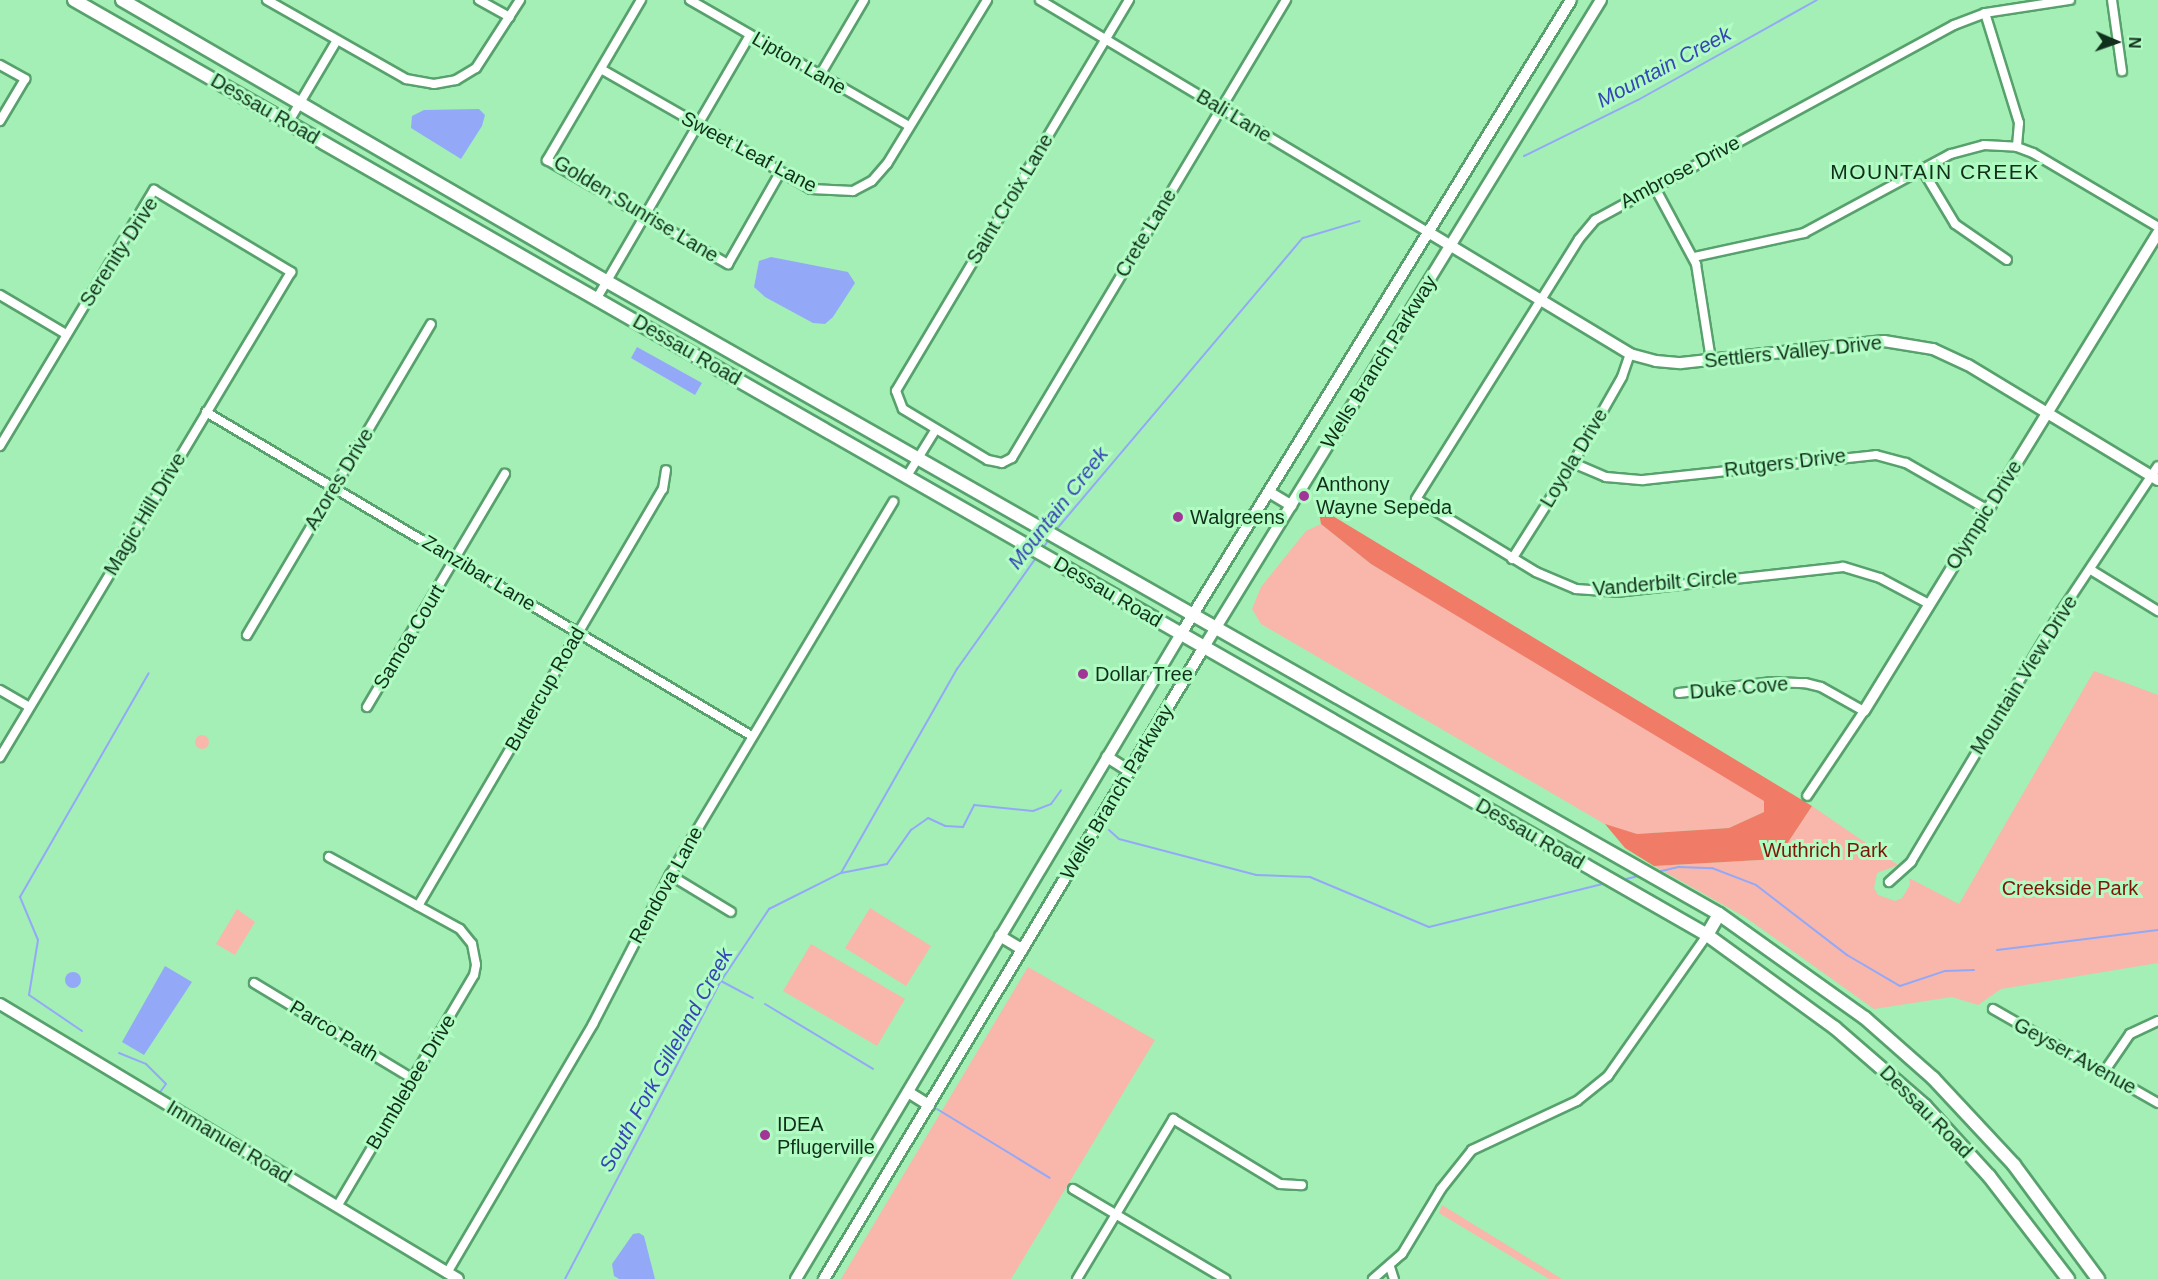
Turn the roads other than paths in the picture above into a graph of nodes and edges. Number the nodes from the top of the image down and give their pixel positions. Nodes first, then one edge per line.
1 (74, 0) edge
2 (122, 0) edge
3 (267, 0) edge
4 (479, 0) edge
5 (520, 0) edge
6 (641, 0) edge
7 (690, 0) edge
8 (864, 0) edge
9 (987, 0) edge
10 (1040, 0) edge
11 (1129, 0) edge
12 (1286, 0) edge
13 (1571, 0) edge
14 (1601, 0) edge
15 (2070, 0) edge
16 (2112, 0) edge
17 (1985, 13) junction
18 (510, 17) junction
19 (750, 34) junction
20 (1105, 39) junction
21 (337, 40) junction
22 (0, 65) edge
23 (601, 69) junction
24 (2122, 71) dead end
25 (820, 75) junction
26 (301, 102) junction
27 (1221, 108) junction
28 (0, 121) edge
29 (288, 123) junction
30 (697, 125) junction
31 (909, 126) junction
32 (2017, 147) junction
33 (1922, 169) junction
34 (780, 173) junction
35 (1654, 186) junction
36 (644, 216) junction
37 (2158, 227) edge
38 (1428, 232) junction
39 (2158, 233) edge
40 (1450, 245) junction
41 (1694, 257) junction
42 (2007, 260) dead end
43 (291, 272) joint
44 (606, 281) junction
45 (0, 295) edge
46 (597, 298) junction
47 (1539, 300) junction
48 (431, 324) dead end
49 (66, 334) junction
50 (1630, 354) junction
51 (1711, 360) junction
52 (206, 412) junction
53 (2047, 413) junction
54 (936, 429) junction
55 (0, 446) edge
56 (919, 457) junction
57 (1573, 463) junction
58 (666, 470) dead end
59 (505, 474) dead end
60 (2156, 474) edge
61 (907, 476) junction
62 (334, 488) junction
63 (1269, 492) junction
64 (1416, 499) joint
65 (893, 502) dead end
66 (1291, 505) junction
67 (1988, 510) junction
68 (455, 559) junction
69 (1512, 559) junction
70 (2091, 570) junction
71 (1929, 604) junction
72 (2158, 611) edge
73 (1194, 615) junction
74 (1216, 627) junction
75 (579, 632) junction
76 (1180, 634) junction
77 (247, 635) dead end
78 (1204, 647) junction
79 (0, 690) edge
80 (1679, 693) dead end
81 (30, 707) junction
82 (367, 707) dead end
83 (1864, 711) junction
84 (752, 736) junction
85 (0, 757) edge
86 (1107, 758) junction
87 (1129, 771) junction
88 (1807, 796) dead end
89 (329, 857) dead end
90 (670, 875) junction
91 (1889, 882) dead end
92 (418, 906) junction
93 (731, 912) dead end
94 (1719, 914) junction
95 (1707, 935) junction
96 (1000, 936) junction
97 (1022, 949) junction
98 (254, 983) dead end
99 (0, 1004) edge
100 (1992, 1010) dead end
101 (2158, 1021) edge
102 (2104, 1072) junction
103 (413, 1078) junction
104 (908, 1092) junction
105 (2158, 1103) edge
106 (928, 1105) junction
107 (1302, 1185) dead end
108 (1073, 1188) dead end
109 (337, 1207) junction
110 (1117, 1212) junction
111 (1390, 1267) junction
112 (447, 1273) junction
113 (458, 1279) edge
114 (796, 1279) edge
115 (824, 1279) edge
116 (1077, 1279) edge
117 (1226, 1279) edge
118 (1373, 1279) edge
119 (1394, 1279) edge
120 (2068, 1279) edge
121 (2098, 1279) edge

1 - 29 main road, Dessau Road
2 - 26 main road, Dessau Road
3 - 21 street
4 - 18 street
5 - 18 street
6 - 23 street, Golden Sunrise Lane
7 - 19 street, Lipton Lane
8 - 25 street
9 - 31 street, Sweet Leaf Lane
10 - 20 street, Bali Lane
11 - 20 street, Saint Croix Lane
12 - 27 street, Crete Lane
13 - 38 street, Wells Branch Parkway
14 - 40 street, Wells Branch Parkway
15 - 17 street, Ambrose Drive
16 - 24 street
17 - 32 street
17 - 35 street, Ambrose Drive
18 - 21 street
19 - 25 street, Lipton Lane
19 - 30 street
20 - 27 street, Bali Lane
20 - 54 street, Saint Croix Lane
21 - 26 street
22 - 28 street
23 - 30 street, Sweet Leaf Lane
23 - 36 street, Golden Sunrise Lane
25 - 31 street, Lipton Lane
26 - 29 street
26 - 44 main road, Dessau Road
27 - 38 street, Bali Lane
27 - 54 street, Crete Lane
29 - 46 main road, Dessau Road
30 - 34 street, Sweet Leaf Lane
30 - 36 street
31 - 34 street, Sweet Leaf Lane
32 - 33 street
32 - 37 street
33 - 41 street
33 - 42 street
34 - 36 street, Golden Sunrise Lane
35 - 41 street
35 - 47 street, Ambrose Drive
36 - 44 street
38 - 40 street, Settlers Valley Drive
38 - 63 street, Wells Branch Parkway
39 - 53 street, Olympic Drive
40 - 47 street, Settlers Valley Drive
40 - 66 street, Wells Branch Parkway
41 - 51 street
43 - 49 street, Serenity Drive
43 - 52 street, Magic Hill Drive
44 - 46 street
44 - 56 main road, Dessau Road
45 - 49 street
46 - 61 main road, Dessau Road
47 - 50 street, Settlers Valley Drive
47 - 64 street, Ambrose Drive
48 - 62 street, Azores Drive
49 - 55 street, Serenity Drive
50 - 51 street, Settlers Valley Drive
50 - 57 street, Loyola Drive
51 - 53 street, Settlers Valley Drive
52 - 62 street, Zanzibar Lane
52 - 81 street, Magic Hill Drive
53 - 60 street, Settlers Valley Drive
53 - 67 street, Olympic Drive
54 - 56 street
56 - 61 street
56 - 73 main road, Dessau Road
57 - 67 street, Rutgers Drive
57 - 69 street, Loyola Drive
58 - 75 street, Buttercup Road
59 - 68 street, Samoa Court
60 - 70 street, Mountain View Drive
61 - 76 main road, Dessau Road
62 - 68 street, Zanzibar Lane
62 - 77 street, Azores Drive
63 - 66 street
63 - 73 street, Wells Branch Parkway
64 - 69 street, Vanderbilt Circle
65 - 84 street, Rendova Lane
66 - 74 street, Wells Branch Parkway
67 - 71 street, Olympic Drive
68 - 75 street, Zanzibar Lane
68 - 82 street, Samoa Court
69 - 71 street, Vanderbilt Circle
70 - 72 street
70 - 91 street, Mountain View Drive
71 - 83 street, Olympic Drive
73 - 74 main road, Dessau Road
73 - 76 street, Wells Branch Parkway
74 - 78 street, Wells Branch Parkway
74 - 94 main road, Dessau Road
75 - 84 street, Zanzibar Lane
75 - 92 street, Buttercup Road
76 - 78 main road, Dessau Road
76 - 86 street, Wells Branch Parkway
78 - 87 street, Wells Branch Parkway
78 - 95 main road, Dessau Road
79 - 81 street
80 - 83 street, Duke Cove
81 - 85 street, Magic Hill Drive
83 - 88 street, Olympic Drive
84 - 90 street, Rendova Lane
86 - 87 street
86 - 96 street, Wells Branch Parkway
87 - 97 street, Wells Branch Parkway
89 - 92 street
90 - 93 street
90 - 112 street, Rendova Lane
92 - 103 street, Bumblebee Drive
94 - 95 main road
94 - 121 main road, Dessau Road
95 - 111 street
95 - 120 main road, Dessau Road
96 - 97 street
96 - 104 street, Wells Branch Parkway
97 - 106 street, Wells Branch Parkway
98 - 103 street, Parco Path
99 - 109 street, Immanuel Road
100 - 102 street, Geyser Avenue
101 - 102 street
102 - 105 street, Geyser Avenue
103 - 109 street, Bumblebee Drive
104 - 106 street
104 - 114 street, Wells Branch Parkway
106 - 115 street, Wells Branch Parkway
107 - 110 street
108 - 110 street
109 - 112 street, Immanuel Road
110 - 116 street
110 - 117 street
111 - 118 street
111 - 119 street
112 - 113 street, Immanuel Road

